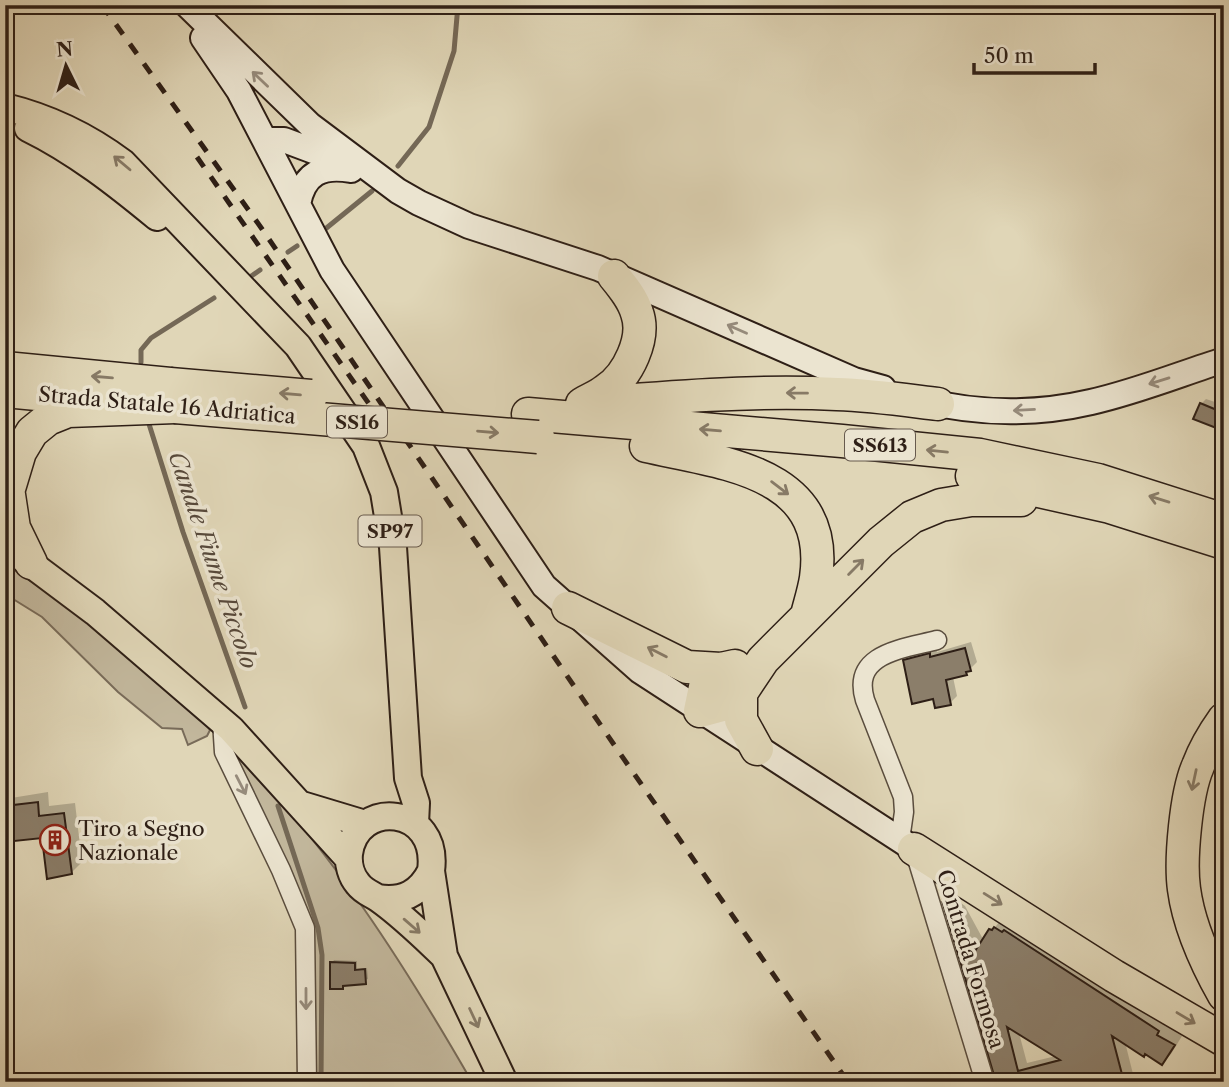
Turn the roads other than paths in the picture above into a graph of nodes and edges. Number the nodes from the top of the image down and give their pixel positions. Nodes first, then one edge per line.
1 (180, 5) edge
2 (187, 5) edge
3 (5, 107) edge
4 (5, 118) edge
5 (310, 125) junction
6 (266, 140) junction
7 (378, 177) junction
8 (298, 204) junction
9 (614, 276) junction
10 (255, 300) junction
11 (1224, 360) edge
12 (5, 368) edge
13 (5, 391) edge
14 (173, 395) junction
15 (582, 404) junction
16 (939, 404) junction
17 (533, 426) junction
18 (5, 434) edge
19 (646, 446) junction
20 (5, 449) edge
21 (7, 498) edge
22 (1110, 507) junction
23 (1224, 520) edge
24 (1224, 543) edge
25 (5, 545) edge
26 (32, 563) junction
27 (568, 608) junction
28 (807, 615) junction
29 (937, 640) dead end
30 (763, 660) junction
31 (721, 669) junction
32 (741, 693) junction
33 (700, 712) junction
34 (1224, 719) edge
35 (222, 721) junction
36 (757, 749) junction
37 (301, 804) junction
38 (365, 824) junction
39 (415, 824) junction
40 (907, 844) junction
41 (348, 858) junction
42 (431, 871) junction
43 (378, 898) junction
44 (444, 956) junction
45 (1224, 995) edge
46 (1224, 1040) edge
47 (307, 1082) edge
48 (504, 1082) edge
49 (985, 1082) edge

1 - 6 main road
5 -> 2 main road
10 -> 3 main road, SP97
4 - 10 main road, SP97
5 - 6 main road
5 - 7 main road
6 - 7 main road
6 - 8 main road
7 - 8 main road
7 - 9 main road
8 - 27 main road
9 - 15 highway
16 -> 9 main road
10 - 39 main road, SP97
11 -> 16 main road
14 -> 12 highway, Strada Statale 16 Adriatica / SS16
13 - 14 highway, Strada Statale 16 Adriatica / SS16
14 - 17 highway, Strada Statale 16 Adriatica / SS16, bridge
14 - 21 highway, SS16
16 -> 15 highway
15 - 17 highway
17 - 19 highway, SS613
23 -> 17 highway, SS613
18 - 20 highway
19 - 22 highway, SS613
19 -> 28 highway
21 - 26 highway, SS16
22 - 24 highway, SS613
28 -> 22 highway
25 - 26 main road
26 - 35 main road
31 -> 27 highway
27 - 33 main road
28 - 30 highway
29 - 40 street
30 - 31 highway
30 - 32 highway
31 - 33 highway
32 - 33 highway
32 - 36 highway
33 - 36 main road
34 -> 45 highway
35 - 37 main road
35 -> 47 street
36 - 40 main road
37 - 38 main road
37 - 41 main road
38 - 39 main road
38 - 41 main road
39 - 42 main road
40 -> 46 highway
40 - 49 street, Contrada Formosa
41 - 43 main road
42 - 43 main road
42 - 44 main road
43 -> 44 main road
44 -> 48 main road

